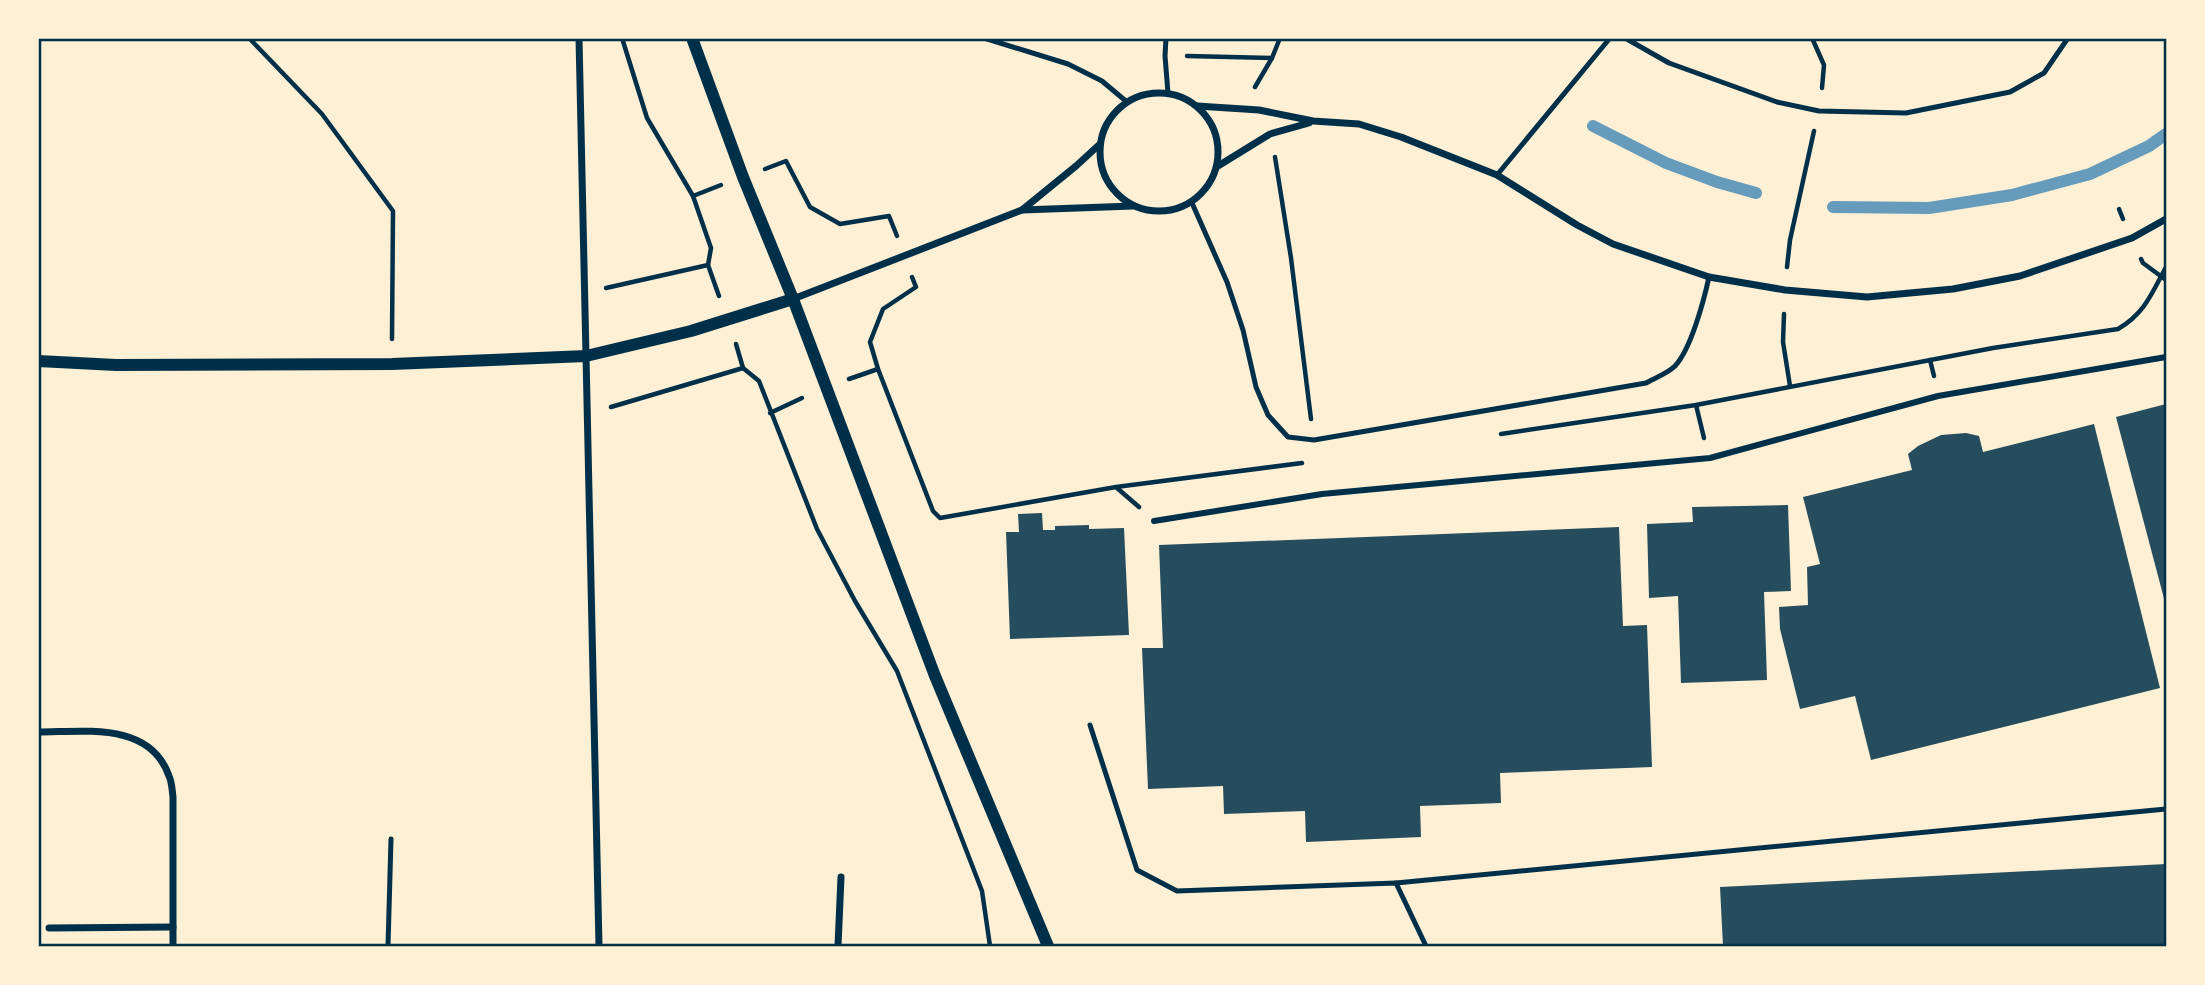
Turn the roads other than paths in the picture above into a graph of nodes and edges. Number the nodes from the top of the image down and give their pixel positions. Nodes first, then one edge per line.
1 (579, 38) edge
2 (692, 38) edge
3 (984, 38) edge
4 (1166, 38) edge
5 (1610, 38) edge
6 (1625, 38) edge
7 (2068, 38) edge
8 (1168, 93) junction
9 (1127, 102) junction
10 (1197, 106) junction
11 (1313, 121) junction
12 (1100, 144) junction
13 (1218, 166) junction
14 (1497, 175) junction
15 (1192, 203) junction
16 (1134, 206) junction
17 (1022, 210) junction
18 (2166, 219) edge
19 (1709, 277) junction
20 (793, 299) junction
21 (586, 356) junction
22 (2166, 357) edge
23 (38, 361) edge
24 (1154, 521) dead end
25 (1090, 725) dead end
26 (38, 732) edge
27 (2166, 809) edge
28 (391, 839) dead end
29 (841, 877) dead end
30 (1396, 883) junction
31 (173, 927) junction
32 (49, 928) dead end
33 (173, 947) edge
34 (388, 947) edge
35 (600, 947) edge
36 (838, 947) edge
37 (1048, 947) edge
38 (1426, 947) edge

1 - 21 street
2 - 20 street
3 - 9 lane
4 - 8 lane
5 - 14 lane
6 - 7 lane
8 - 9 street
8 - 10 street
9 - 12 street
10 - 11 street
10 - 13 street
11 - 13 street
11 - 14 street
12 - 16 street
12 - 17 street
13 - 15 street
14 - 19 street
15 - 16 street
15 - 19 lane
16 - 17 street
17 - 20 street
18 - 19 street
20 - 21 street
20 - 37 street
21 - 23 street
21 - 35 street
22 - 24 street
25 - 30 lane
26 - 31 street
27 - 30 lane
28 - 34 lane
29 - 36 street
30 - 38 lane
31 - 32 street
31 - 33 street

